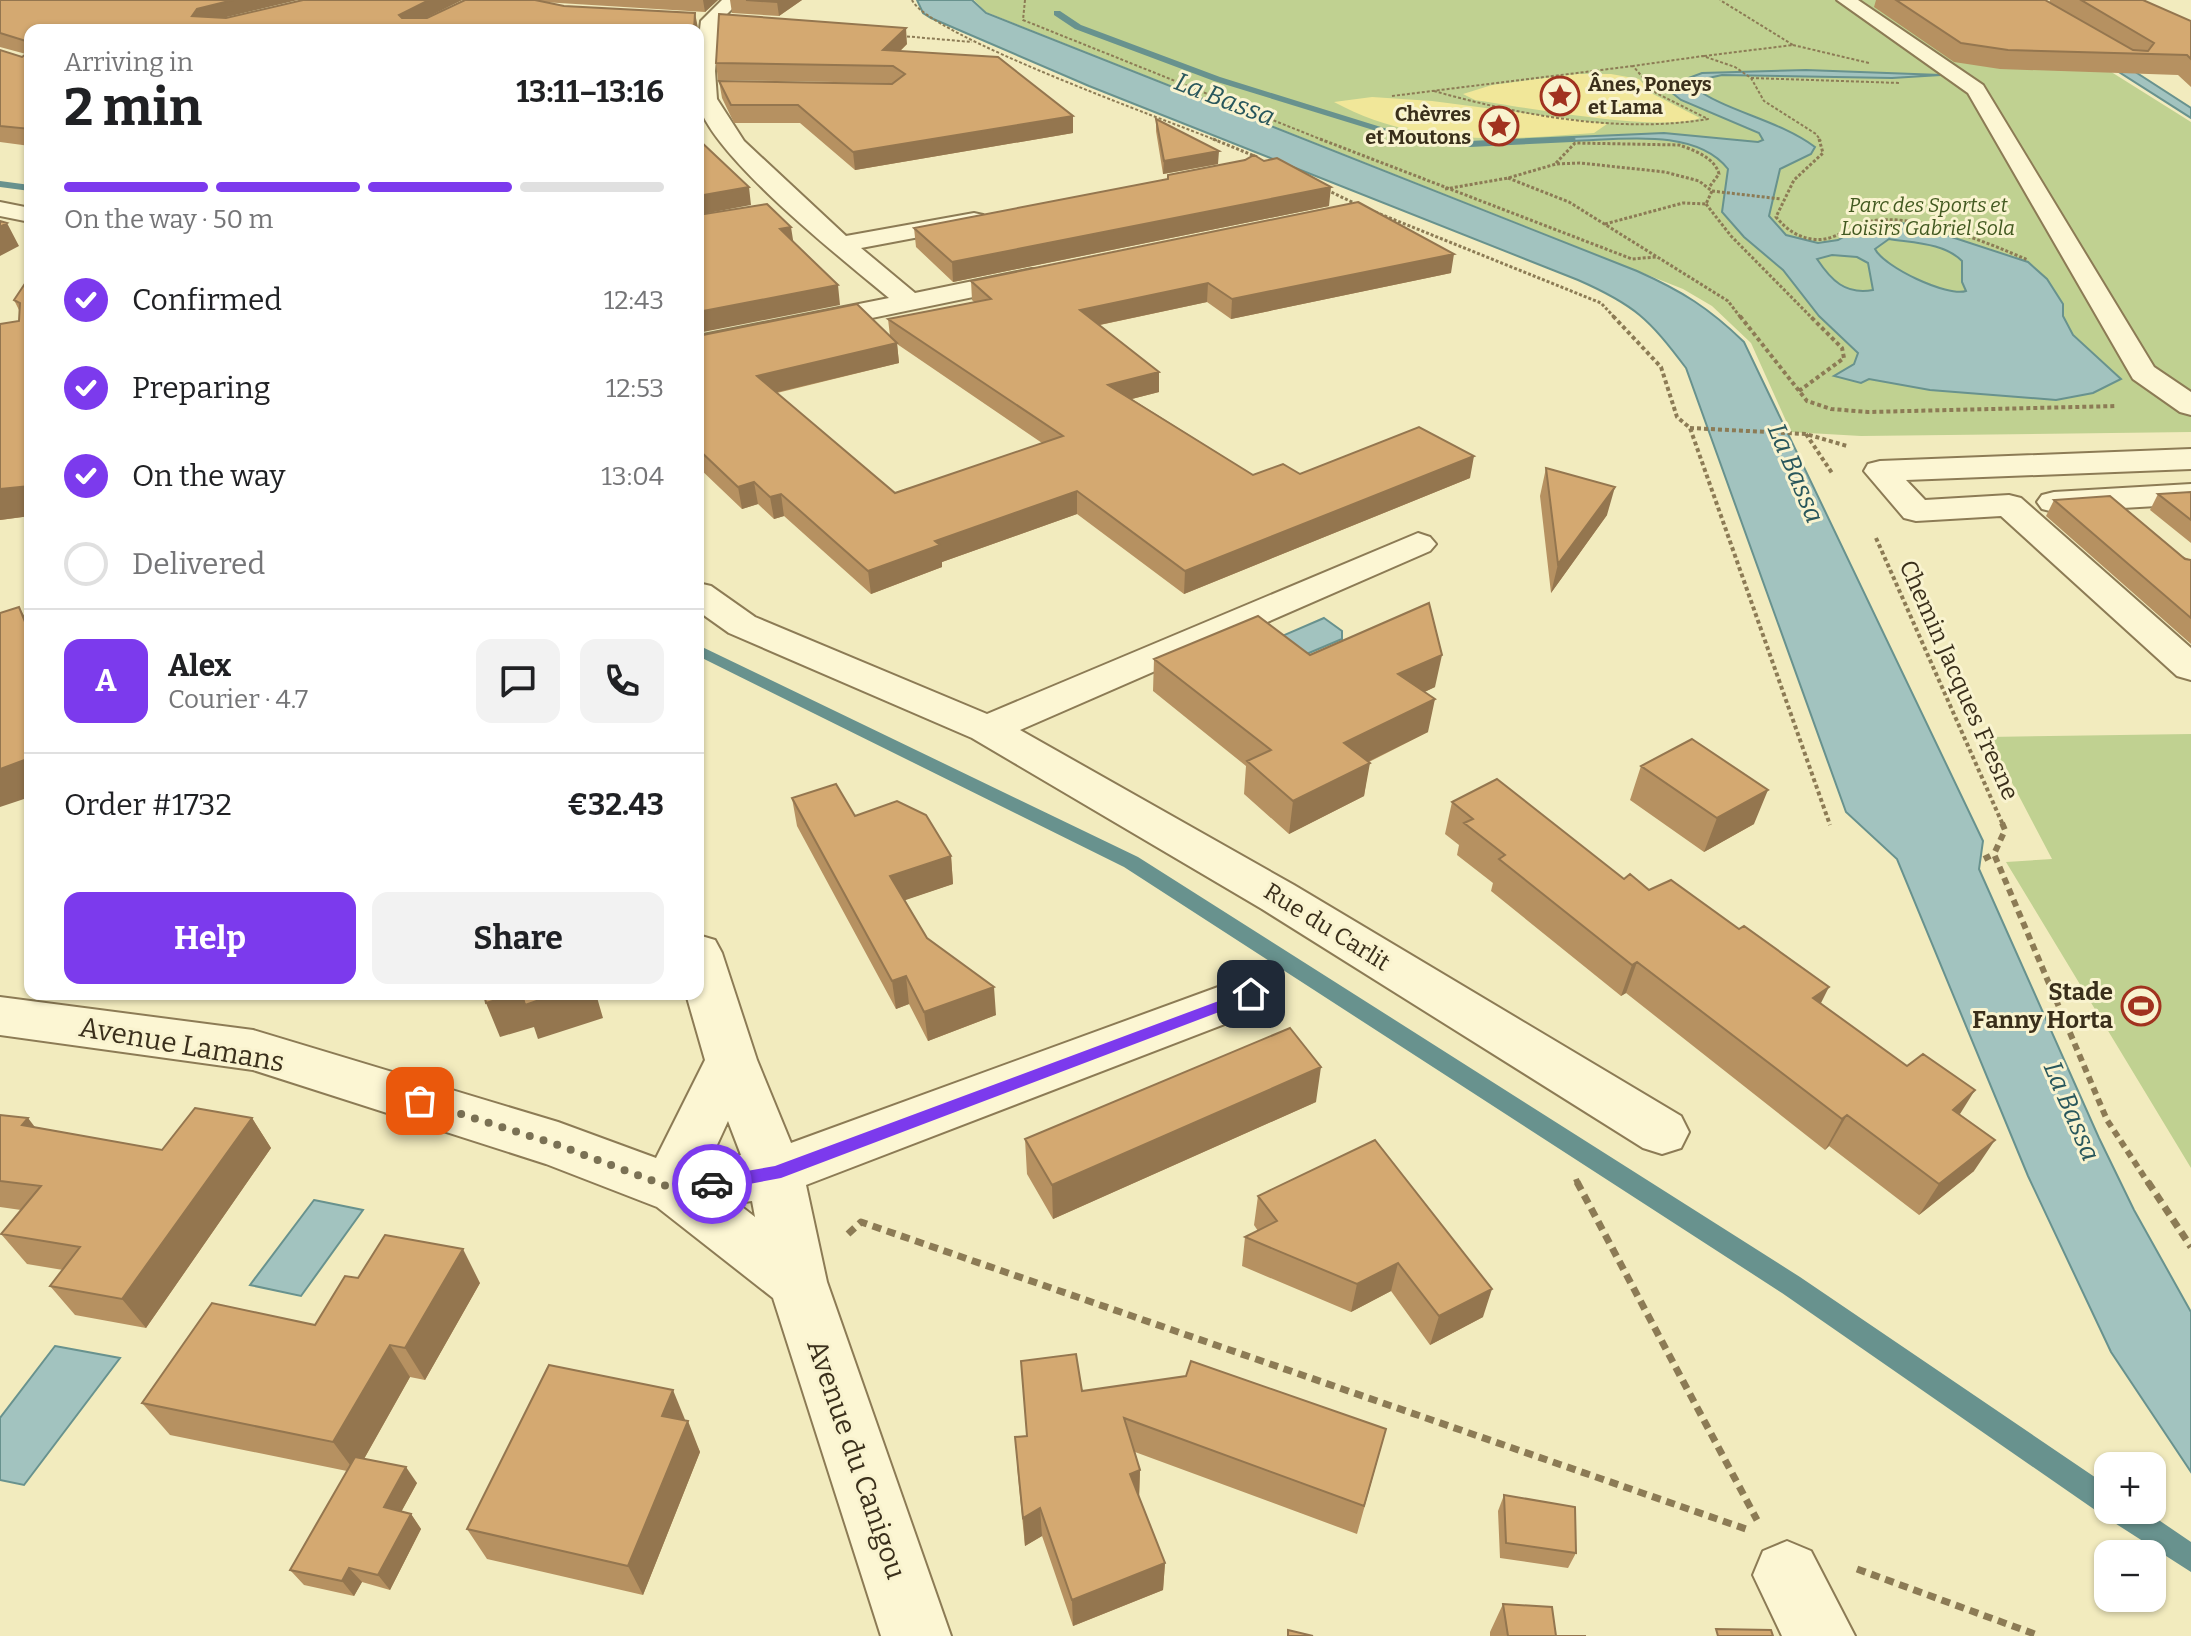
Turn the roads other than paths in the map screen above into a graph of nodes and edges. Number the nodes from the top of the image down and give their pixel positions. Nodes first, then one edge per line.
1 (732, 0) edge
2 (1846, 0) edge
3 (702, 21) junction
4 (741, 23) edge
5 (703, 24) edge
6 (704, 32) edge
7 (799, 207) junction
8 (0, 209) edge
9 (770, 212) edge
10 (24, 214) edge
11 (996, 215) edge
12 (842, 244) junction
13 (1064, 270) edge
14 (909, 301) junction
15 (704, 344) edge
16 (2191, 406) edge
17 (2191, 459) edge
18 (2191, 494) edge
19 (2110, 498) junction
20 (2009, 505) junction
21 (2145, 527) edge
22 (1418, 544) dead end
23 (704, 598) edge
24 (2191, 668) edge
25 (987, 729) junction
26 (704, 972) edge
27 (1251, 994) dead end
28 (0, 1016) edge
29 (731, 1060) junction
30 (1662, 1132) dead end
31 (775, 1173) junction
32 (677, 1190) junction
33 (797, 1282) junction
34 (1767, 1547) road end
35 (916, 1636) edge
36 (1820, 1636) edge

1 - 3 street
2 - 16 street
3 - 4 street
3 - 5 street
6 - 7 street
7 - 9 street
7 - 12 street
8 - 10 street
11 - 12 street
12 - 14 street
13 - 14 street
14 - 15 street
17 - 20 street
18 - 19 street
19 - 20 street
19 - 21 street
20 - 24 street
22 - 25 street
23 - 25 street, Rue du Carlit
25 - 30 street, Rue du Carlit
26 - 29 street, Avenue du Canigou
27 - 31 street
28 - 32 street, Avenue Lamans
29 - 31 street, Avenue du Canigou
29 - 32 street
31 - 32 street
31 - 33 street, Avenue du Canigou
32 - 33 street
33 - 35 street, Avenue du Canigou
34 - 36 street

